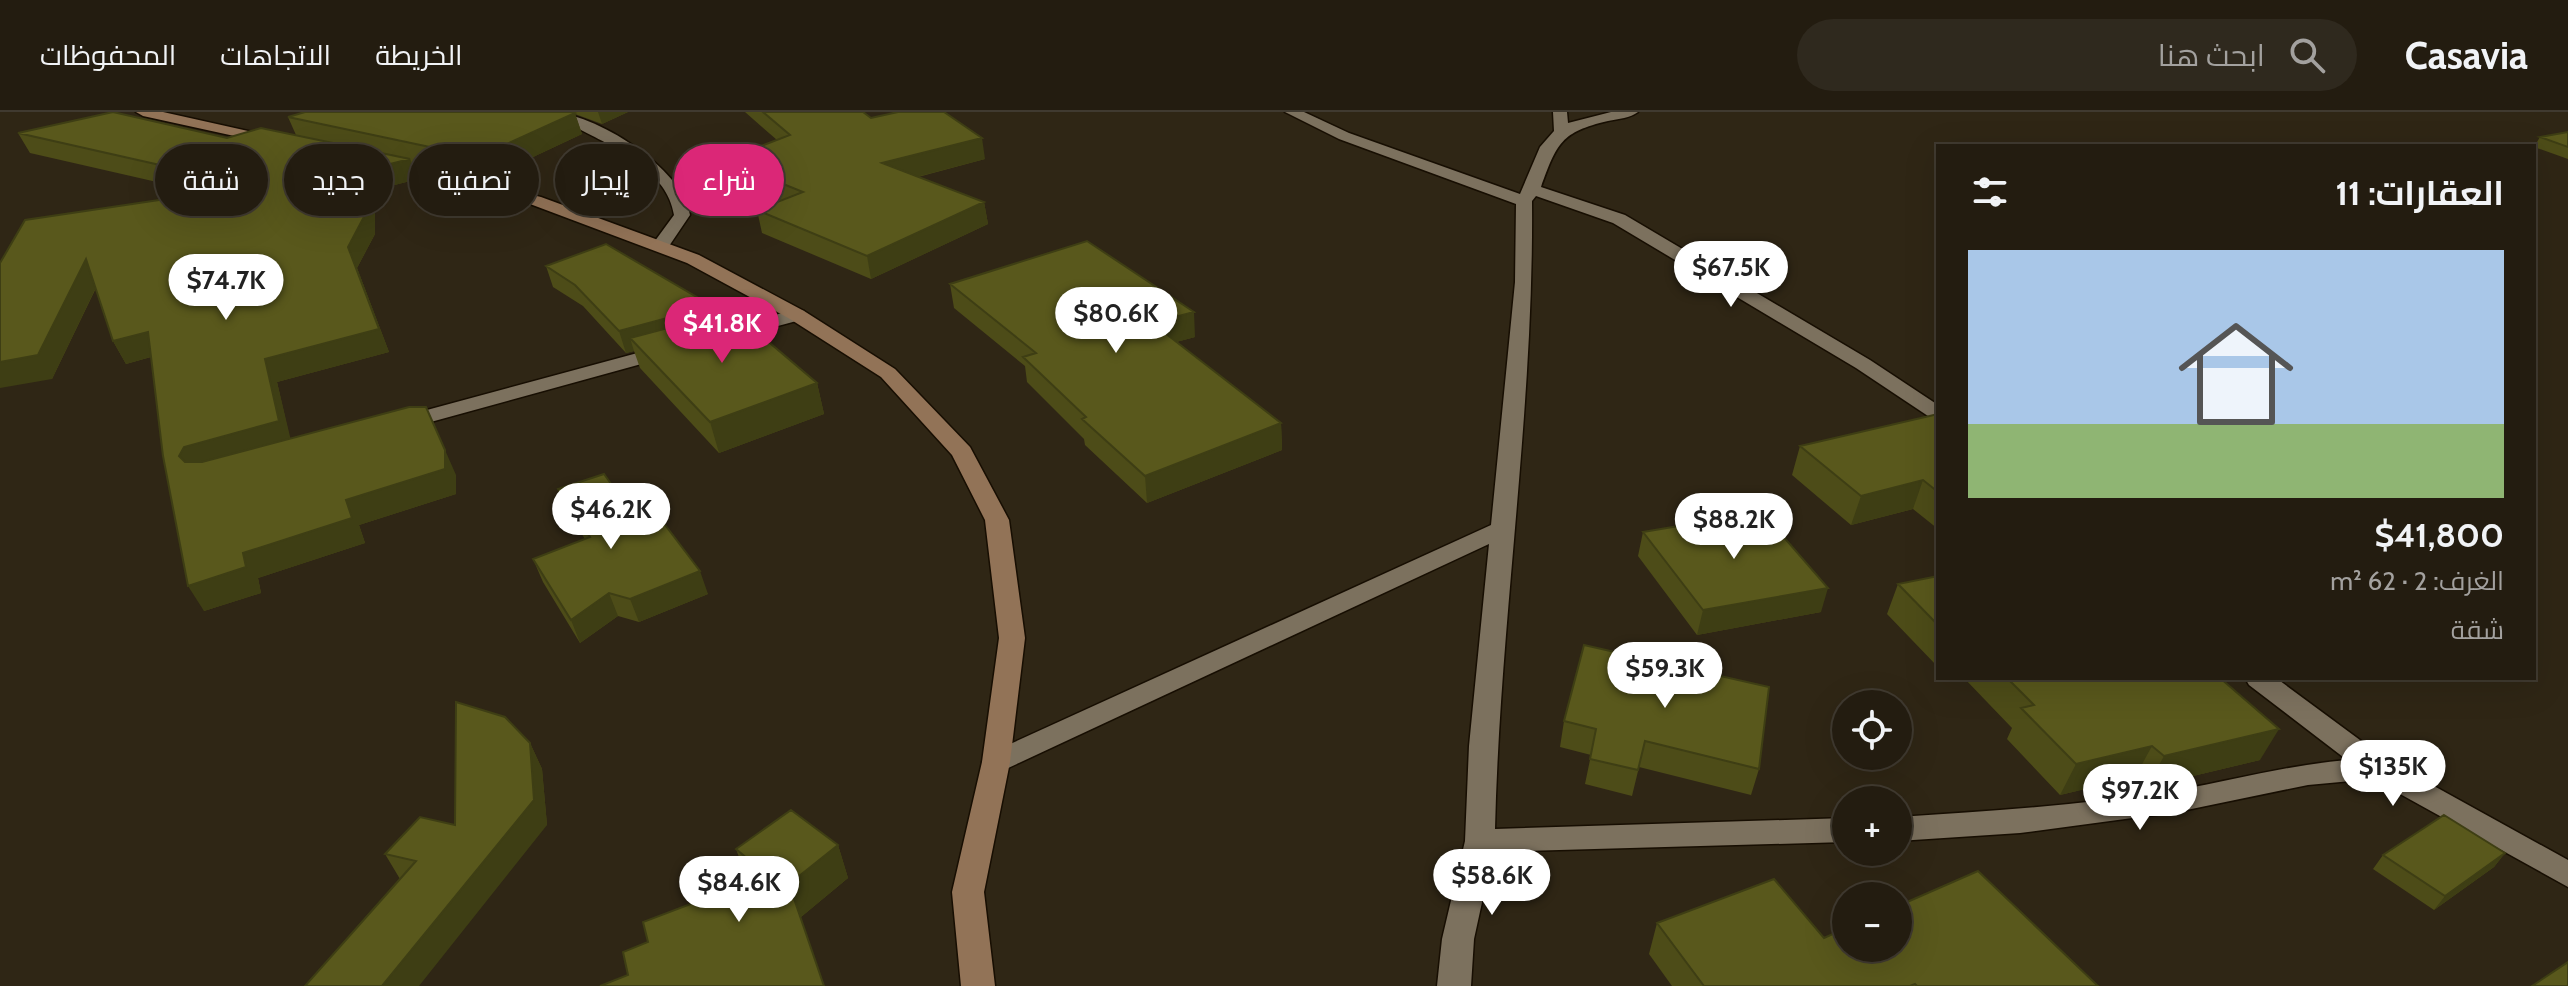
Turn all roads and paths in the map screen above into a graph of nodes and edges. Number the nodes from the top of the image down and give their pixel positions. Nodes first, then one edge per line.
1 (143, 112) edge
2 (556, 112) edge
3 (1292, 112) edge
4 (1631, 112) edge
5 (1561, 122) edge
6 (286, 144) edge
7 (393, 167) edge
8 (1528, 195) junction
9 (661, 245) junction
10 (797, 315) junction
11 (1936, 413) edge
12 (370, 432) edge
13 (1502, 529) junction
14 (2261, 680) edge
15 (996, 762) junction
16 (2377, 768) junction
17 (1912, 828) edge
18 (1832, 830) edge
19 (1480, 841) junction
20 (2568, 875) edge
21 (978, 986) edge
22 (1454, 986) edge

1 - 6 main road
2 - 9 street
3 - 8 street
4 - 5 street
5 - 8 street
7 - 9 main road
8 - 11 street
8 - 13 street
9 - 10 main road
10 - 12 street
10 - 15 main road
13 - 15 street
13 - 19 street
14 - 16 street
15 - 21 main road
16 - 17 street
16 - 20 street
18 - 19 street
19 - 22 street

